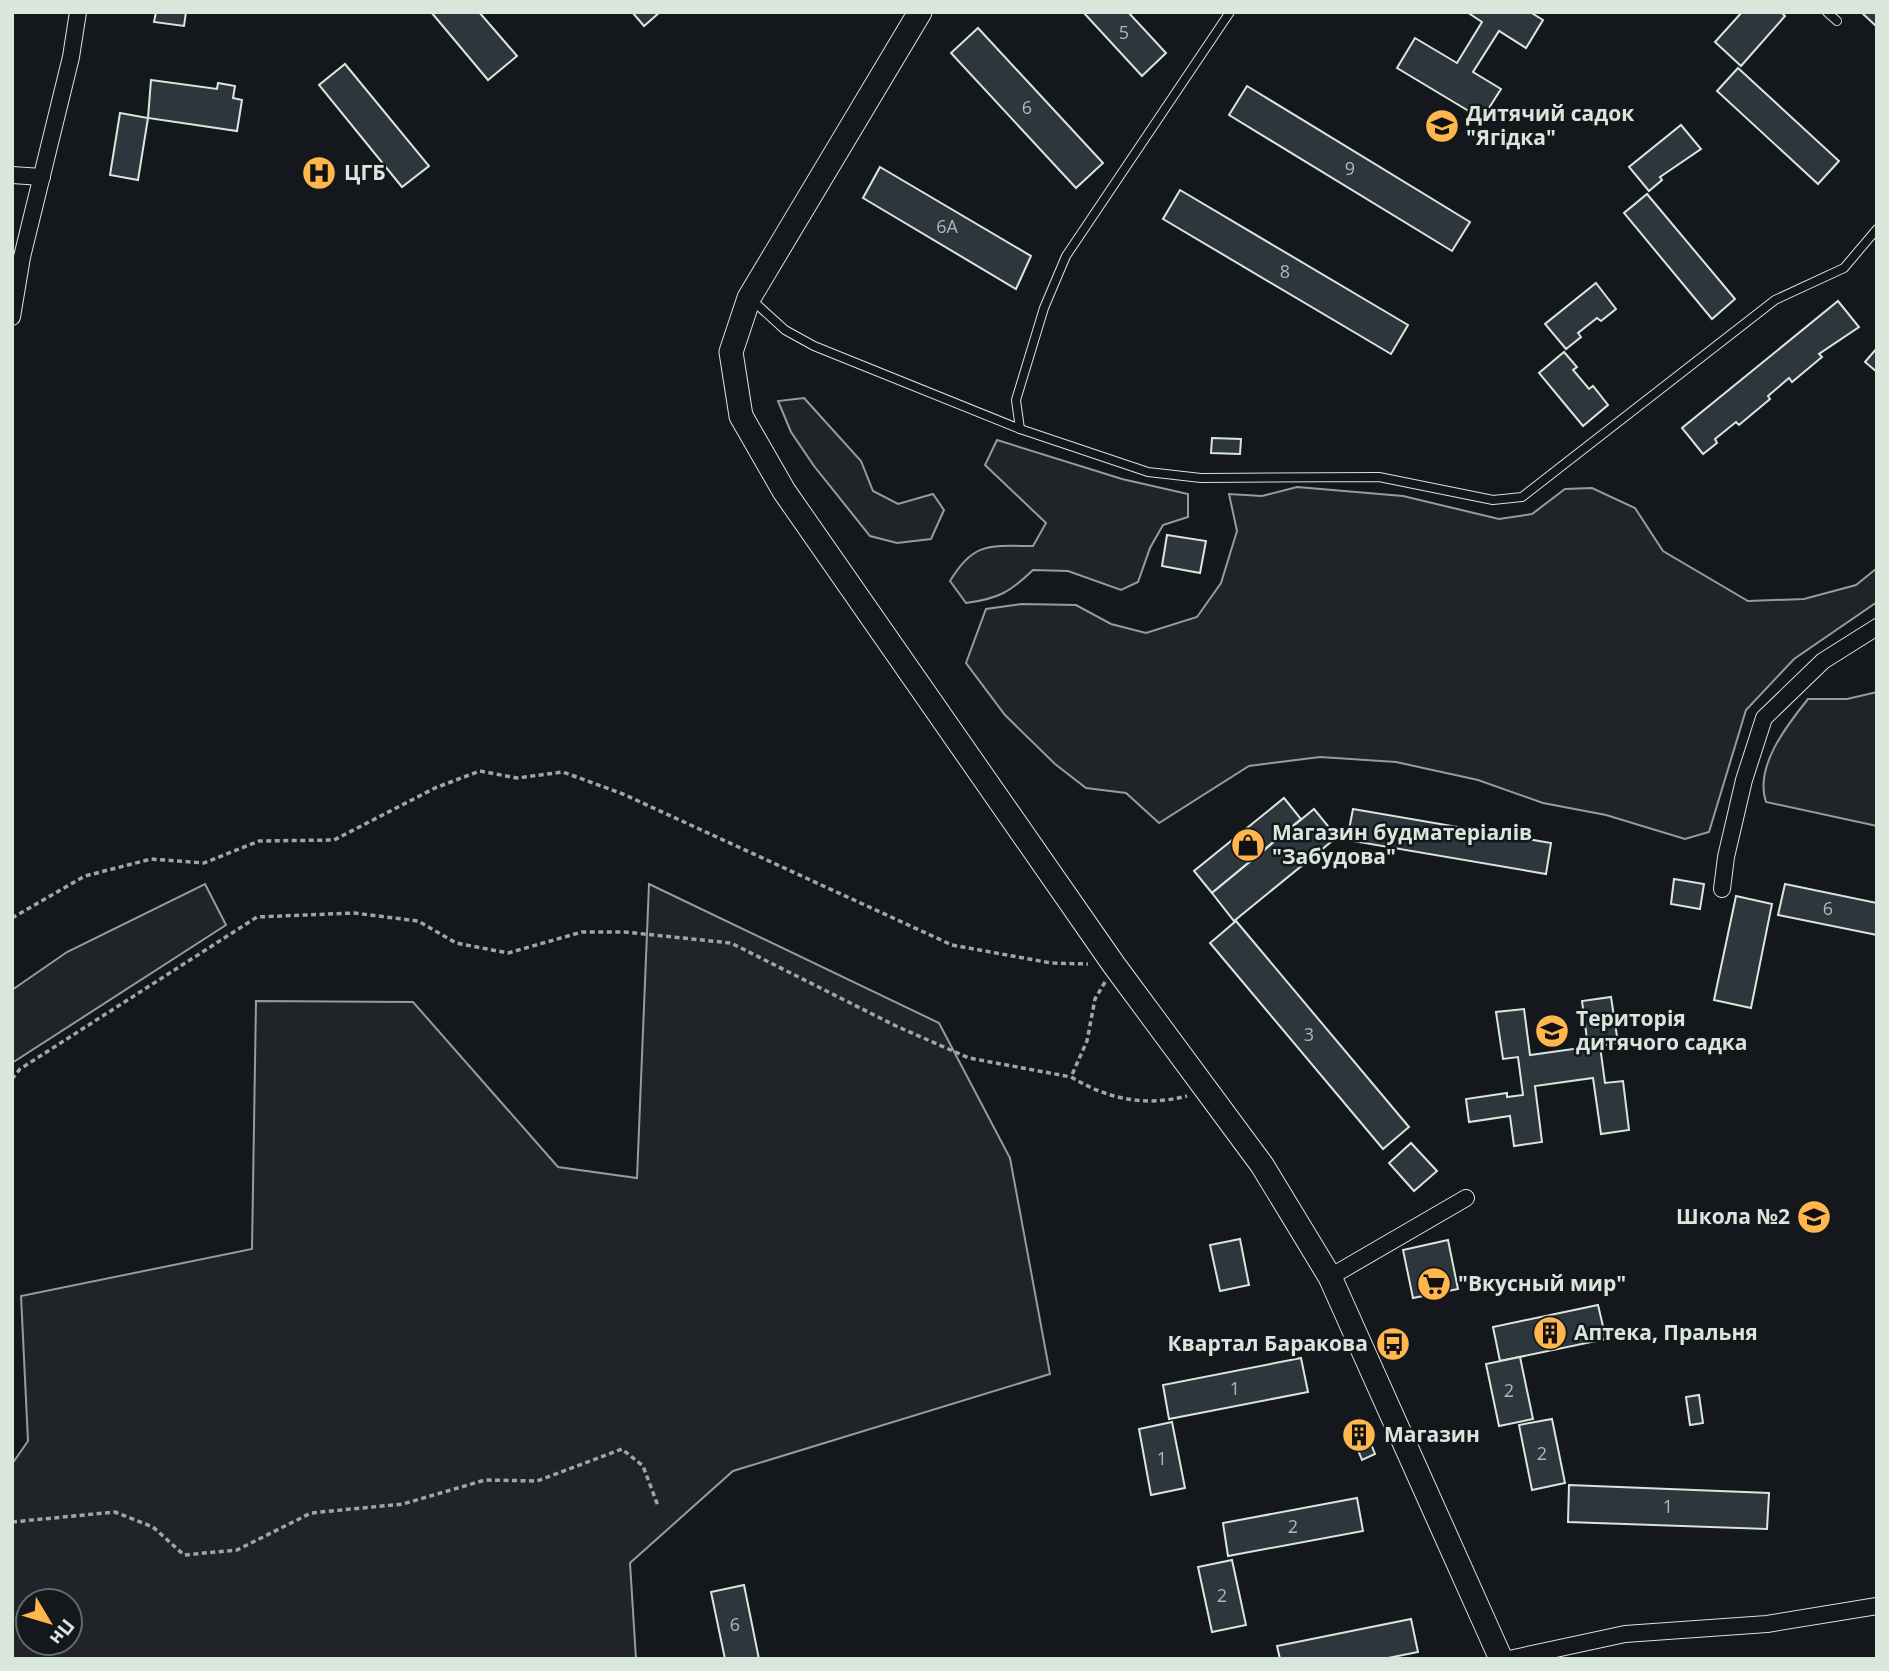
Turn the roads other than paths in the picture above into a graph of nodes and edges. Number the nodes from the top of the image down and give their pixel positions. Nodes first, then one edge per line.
1 (78, 12) edge
2 (920, 12) edge
3 (1230, 12) edge
4 (1827, 12) edge
5 (1837, 21) dead end
6 (12, 175) edge
7 (42, 177) junction
8 (1877, 229) edge
9 (749, 298) junction
10 (12, 317) edge
11 (1020, 429) junction
12 (1877, 627) edge
13 (1722, 889) dead end
14 (1466, 1198) dead end
15 (1330, 1277) junction
16 (1877, 1606) edge
17 (1502, 1659) edge
18 (1509, 1659) edge

1 - 7 street
2 - 9 street
3 - 11 lane
4 - 5 lane
6 - 7 street
7 - 10 street
8 - 11 lane
9 - 11 lane
9 - 15 street
12 - 13 street
14 - 15 street
15 - 17 street
16 - 18 street

